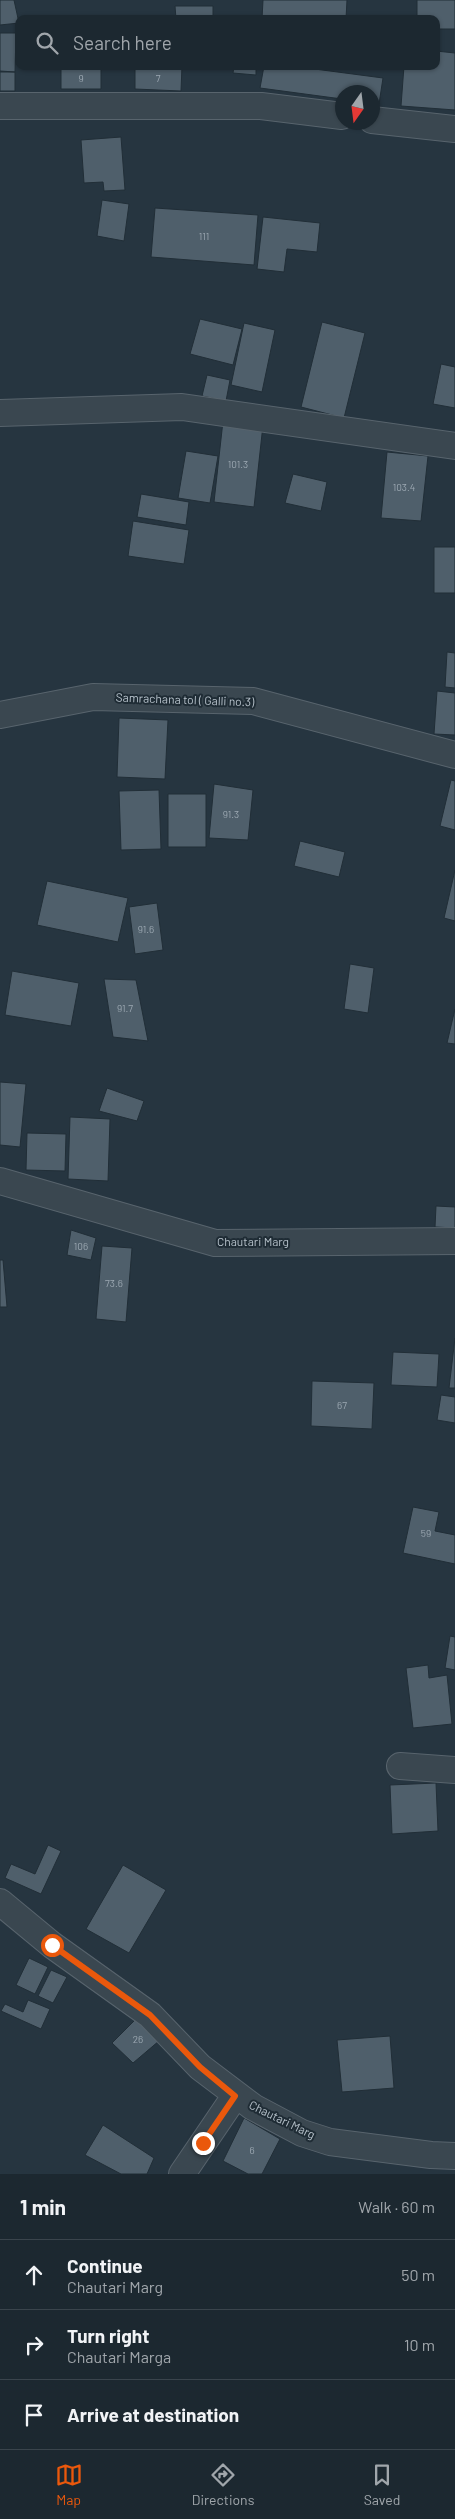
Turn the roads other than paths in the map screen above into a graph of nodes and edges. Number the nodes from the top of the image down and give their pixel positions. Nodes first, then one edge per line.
1 (0, 106) edge
2 (335, 115) edge
3 (380, 121) edge
4 (455, 129) edge
5 (0, 413) edge
6 (455, 446) edge
7 (0, 715) edge
8 (455, 755) edge
9 (0, 1182) edge
10 (455, 1241) edge
11 (400, 1766) dead end
12 (455, 1770) edge
13 (0, 1902) edge
14 (235, 2096) junction
15 (455, 2156) edge
16 (182, 2174) edge

1 - 2 street
3 - 4 street
5 - 6 street
7 - 8 street, Samrachana tol ( Galli no.3)
9 - 10 street, Chautari Marg
11 - 12 street
13 - 14 street, Chautari Marg
14 - 15 street, Chautari Marg
14 - 16 street

